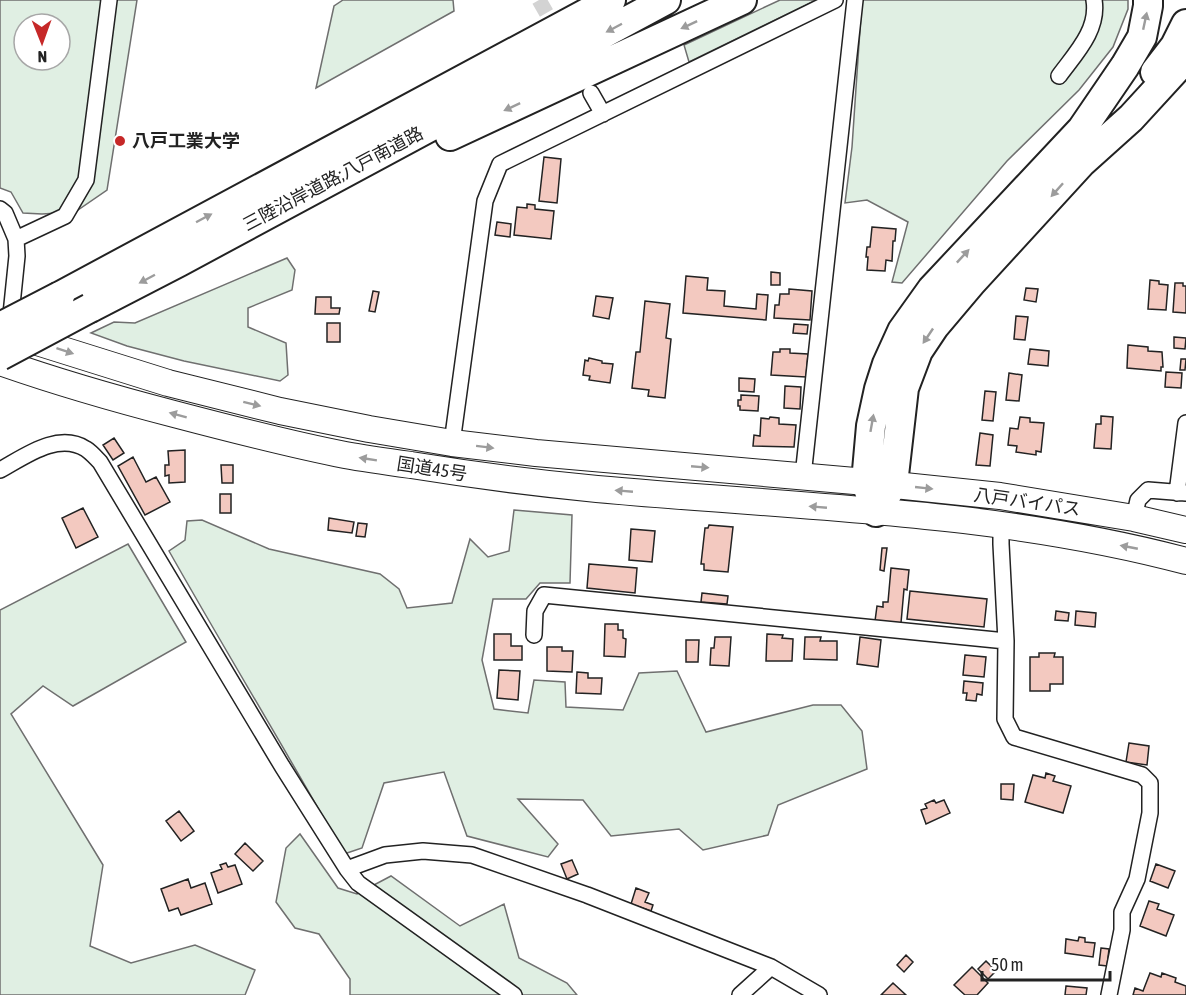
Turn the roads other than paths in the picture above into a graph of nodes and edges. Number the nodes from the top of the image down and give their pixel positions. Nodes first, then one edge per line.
1 (110, 0) edge
2 (570, 0) edge
3 (611, 0) edge
4 (666, 0) edge
5 (742, 0) edge
6 (835, 0) edge
7 (855, 0) edge
8 (1094, 0) edge
9 (1148, 0) edge
10 (1182, 0) edge
11 (1186, 24) edge
12 (1186, 58) edge
13 (1059, 76) dead end
14 (591, 93) dead end
15 (603, 114) junction
16 (1082, 129) junction
17 (321, 155) junction
18 (1083, 162) junction
19 (0, 209) edge
20 (16, 239) junction
21 (179, 262) junction
22 (2, 336) edge
23 (0, 362) edge
24 (1186, 423) edge
25 (452, 443) junction
26 (0, 470) edge
27 (803, 476) junction
28 (879, 483) junction
29 (1182, 493) edge
30 (876, 512) junction
31 (1134, 518) junction
32 (1001, 525) junction
33 (1186, 530) edge
34 (1186, 561) edge
35 (534, 635) dead end
36 (1006, 641) junction
37 (347, 869) junction
38 (771, 967) junction
39 (514, 995) edge
40 (740, 995) edge
41 (819, 995) edge
42 (1109, 995) edge

1 - 20 street
2 - 17 highway
3 - 17 highway, 三陸沿岸道路;八戸南道路
4 -> 21 highway, 三陸沿岸道路;八戸南道路
5 -> 21 highway
6 - 15 street
7 - 27 street
8 - 13 street
16 -> 9 highway
10 - 16 highway
11 - 18 highway
12 - 18 highway
14 - 15 street
15 - 25 street
28 -> 16 highway
22 -> 17 highway, 三陸沿岸道路;八戸南道路, bridge
18 -> 28 highway
19 - 20 street
20 - 22 street
21 -> 22 highway, 三陸沿岸道路;八戸南道路, bridge
22 -> 25 highway, 国道45号
30 -> 23 highway, 国道45号
24 - 29 street
25 -> 27 highway, 国道45号
26 - 37 street
27 - 28 highway, 国道45号
28 - 30 highway
28 -> 31 highway, 八戸バイパス
29 - 31 street
30 - 32 highway, 八戸バイパス
31 - 33 highway, 八戸バイパス
34 -> 32 highway, 八戸バイパス
32 - 36 street
35 - 36 street
36 - 42 street
37 - 38 street
37 - 39 street
38 - 40 street
38 - 41 street

